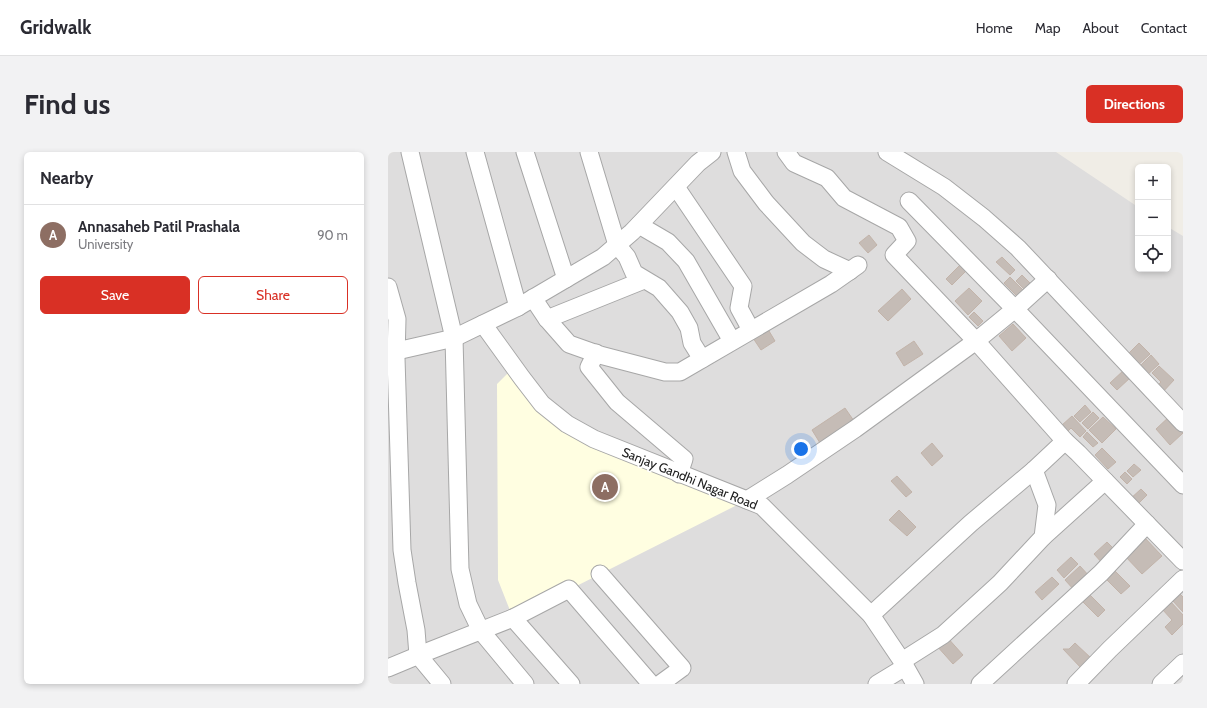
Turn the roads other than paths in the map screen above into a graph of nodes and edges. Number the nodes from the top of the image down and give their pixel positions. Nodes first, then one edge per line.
1 (410, 152) edge
2 (475, 152) edge
3 (526, 152) edge
4 (589, 152) edge
5 (712, 152) edge
6 (736, 152) edge
7 (786, 152) edge
8 (887, 152) edge
9 (676, 187) junction
10 (909, 200) dead end
11 (639, 225) junction
12 (617, 244) junction
13 (566, 279) junction
14 (1048, 279) junction
15 (644, 280) junction
16 (388, 287) edge
17 (533, 298) junction
18 (518, 307) junction
19 (1015, 309) junction
20 (547, 319) junction
21 (483, 324) junction
22 (751, 330) junction
23 (454, 338) junction
24 (732, 341) junction
25 (976, 341) junction
26 (392, 352) edge
27 (596, 353) junction
28 (702, 359) junction
29 (1183, 423) edge
30 (1065, 441) junction
31 (1034, 470) junction
32 (679, 474) junction
33 (1106, 481) junction
34 (1183, 485) edge
35 (747, 500) junction
36 (1147, 524) junction
37 (1043, 537) junction
38 (1183, 560) edge
39 (600, 574) dead end
40 (1183, 580) edge
41 (871, 615) junction
42 (513, 618) junction
43 (481, 631) junction
44 (418, 655) junction
45 (1183, 663) edge
46 (903, 664) junction
47 (388, 668) edge
48 (442, 684) edge
49 (525, 684) edge
50 (571, 684) edge
51 (651, 684) edge
52 (660, 684) edge
53 (877, 684) edge
54 (915, 684) edge
55 (980, 684) edge
56 (1076, 684) edge
57 (1161, 684) edge

1 - 23 street
2 - 18 street
3 - 13 street
4 - 12 street
5 - 9 street
6 - 22 street
7 - 25 street
8 - 14 street
9 - 11 street
9 - 22 street
10 - 19 street
11 - 12 street
11 - 24 street
12 - 13 street
12 - 15 street
13 - 17 street
14 - 19 street
14 - 29 street
15 - 20 street
15 - 28 street
16 - 26 street
17 - 18 street
17 - 20 street
18 - 21 street
19 - 25 street
19 - 34 street
20 - 27 street
21 - 23 street
21 - 32 street, Sanjay Gandhi Nagar Road
22 - 24 street
23 - 26 street
23 - 43 street
24 - 28 street
25 - 30 street
25 - 35 street
26 - 44 street
27 - 28 street
27 - 32 street
30 - 31 street
30 - 33 street
31 - 37 street
31 - 41 street
32 - 35 street, Sanjay Gandhi Nagar Road
33 - 36 street
33 - 37 street
35 - 41 street, Sanjay Gandhi Nagar Road
36 - 38 street
36 - 55 street
37 - 46 street
39 - 52 street
40 - 56 street
41 - 46 street, Sanjay Gandhi Nagar Road
42 - 43 street
42 - 50 street
42 - 51 street
43 - 44 street
43 - 49 street
44 - 47 street
44 - 48 street
45 - 57 street
46 - 53 street
46 - 54 street, Sanjay Gandhi Nagar Road

